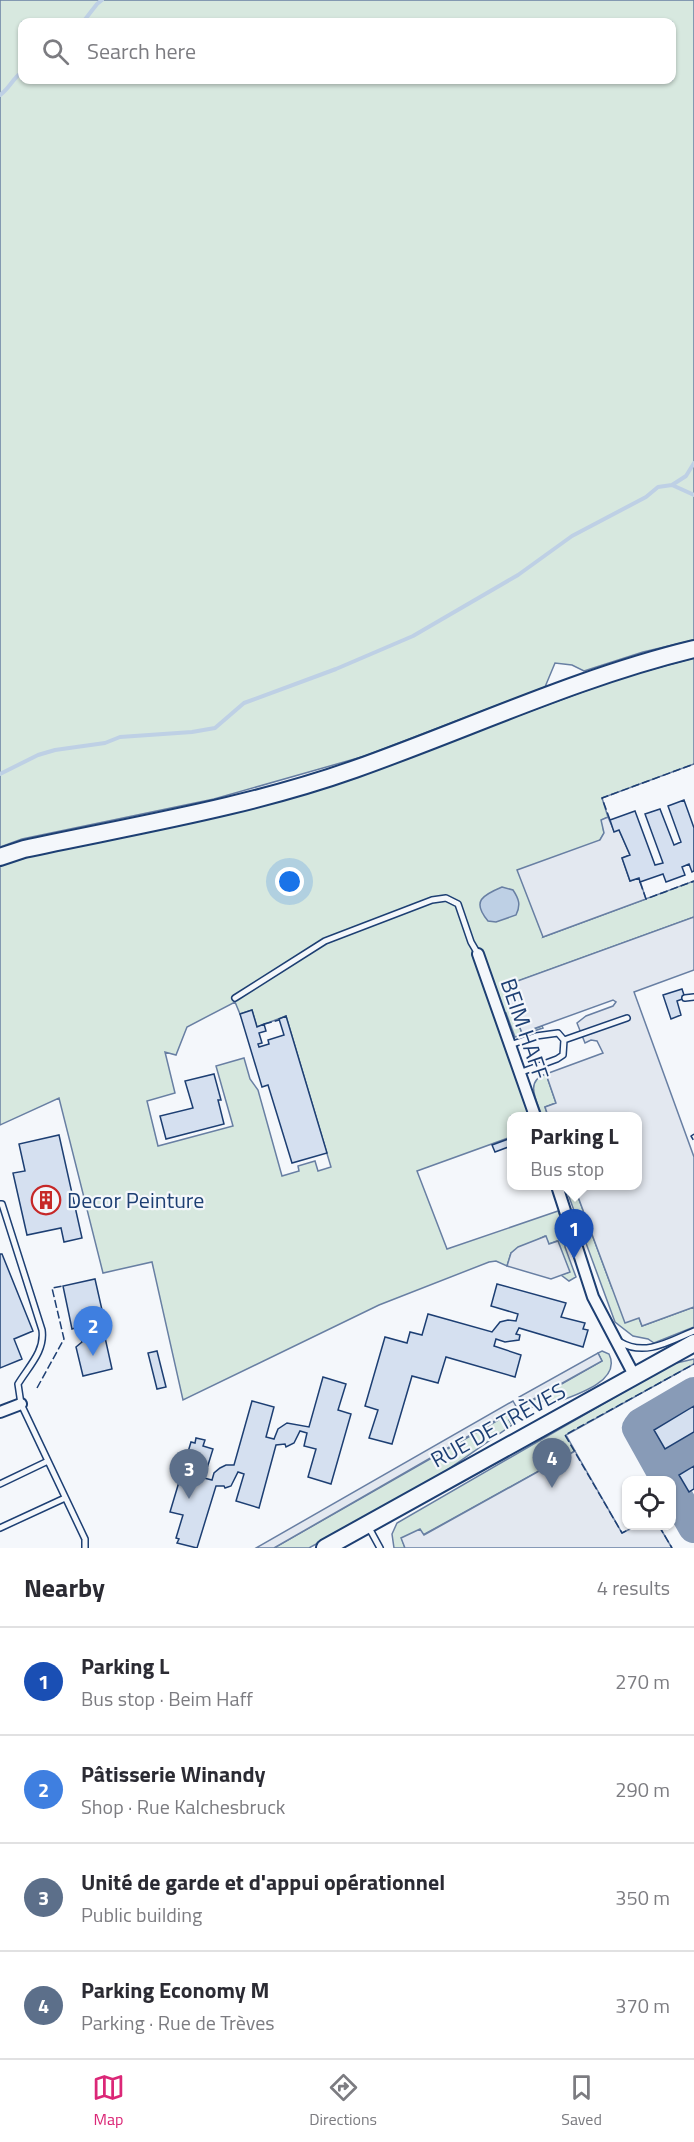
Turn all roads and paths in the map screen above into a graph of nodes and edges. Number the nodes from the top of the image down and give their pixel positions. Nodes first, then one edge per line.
1 (694, 650) edge
2 (0, 857) edge
3 (478, 954) joint
4 (694, 997) edge
5 (236, 998) dead end
6 (685, 999) dead end
7 (627, 1018) dead end
8 (564, 1040) junction
9 (510, 1045) junction
10 (519, 1073) junction
11 (534, 1112) edge
12 (559, 1190) edge
13 (0, 1204) edge
14 (694, 1331) edge
15 (613, 1338) junction
16 (694, 1343) edge
17 (634, 1375) junction
18 (21, 1404) junction
19 (1, 1410) edge
20 (48, 1461) junction
21 (0, 1484) edge
22 (65, 1498) junction
23 (367, 1524) junction
24 (0, 1528) edge
25 (85, 1548) edge
26 (325, 1548) edge
27 (380, 1548) edge

1 - 2 main road
3 - 5 lane
3 - 9 street, BEIM HAFF
4 - 6 lane
7 - 8 lane
8 - 9 lane
8 - 10 lane
9 - 10 street, BEIM HAFF
10 - 11 street, BEIM HAFF
12 - 15 street
13 - 18 lane
14 - 15 lane
15 - 17 street
16 - 17 main road, RUE DE TRÈVES
17 - 23 main road, RUE DE TRÈVES
18 - 19 street
18 - 20 lane
20 - 21 lane
20 - 22 lane
22 - 24 lane
22 - 25 lane
23 - 26 main road, RUE DE TRÈVES
23 - 27 lane

